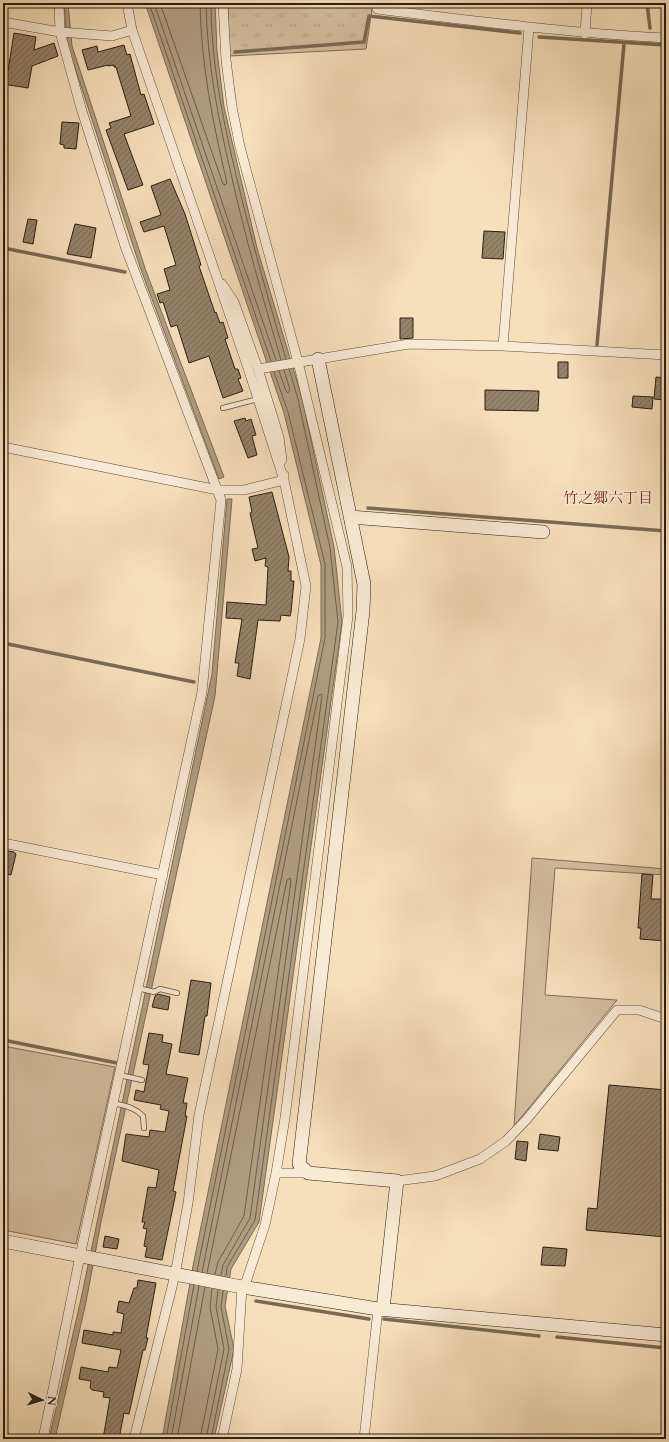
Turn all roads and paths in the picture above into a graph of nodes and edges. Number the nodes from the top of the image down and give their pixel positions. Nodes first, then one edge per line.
1 (59, 3) edge
2 (127, 3) edge
3 (223, 3) edge
4 (378, 3) edge
5 (587, 3) edge
6 (3, 22) edge
7 (529, 28) junction
8 (132, 30) junction
9 (66, 33) junction
10 (585, 34) junction
11 (666, 38) edge
12 (216, 275) junction
13 (503, 346) junction
14 (666, 355) edge
15 (318, 359) junction
16 (298, 362) junction
17 (261, 368) junction
18 (258, 399) junction
19 (223, 408) dead end
20 (3, 447) edge
21 (284, 480) junction
22 (218, 490) junction
23 (350, 517) junction
24 (543, 532) dead end
25 (3, 843) edge
26 (163, 875) junction
27 (140, 989) junction
28 (177, 993) dead end
29 (666, 1019) edge
30 (122, 1076) junction
31 (142, 1080) dead end
32 (115, 1104) junction
33 (144, 1128) dead end
34 (276, 1173) junction
35 (308, 1173) junction
36 (397, 1181) junction
37 (3, 1241) edge
38 (83, 1257) junction
39 (181, 1276) junction
40 (240, 1287) junction
41 (380, 1309) junction
42 (666, 1335) edge
43 (43, 1439) edge
44 (134, 1439) edge
45 (222, 1439) edge
46 (364, 1439) edge

1 - 9 street
2 - 8 street
3 - 16 street
4 - 7 street
5 - 10 street
6 - 9 street
7 - 10 street
7 - 13 street
8 - 9 street
8 - 12 street
9 - 22 street
10 - 11 street
12 - 17 street
12 - 18 street
13 - 14 street
13 - 15 street
15 - 16 street
15 - 23 street
16 - 17 street
16 - 34 street
17 - 21 street
18 - 19 lane
18 - 21 street
20 - 22 street
21 - 22 street
21 - 39 street
22 - 26 street
23 - 24 street
23 - 35 street
25 - 26 street
26 - 27 street
27 - 28 lane
27 - 30 street
29 - 36 street
30 - 31 lane
30 - 32 street
32 - 33 lane
32 - 38 street
34 - 35 street
34 - 40 street
35 - 36 street
36 - 41 street
37 - 38 street
38 - 39 street
38 - 43 street
39 - 40 street
39 - 44 street
40 - 41 street
40 - 45 street
41 - 42 street
41 - 46 street

